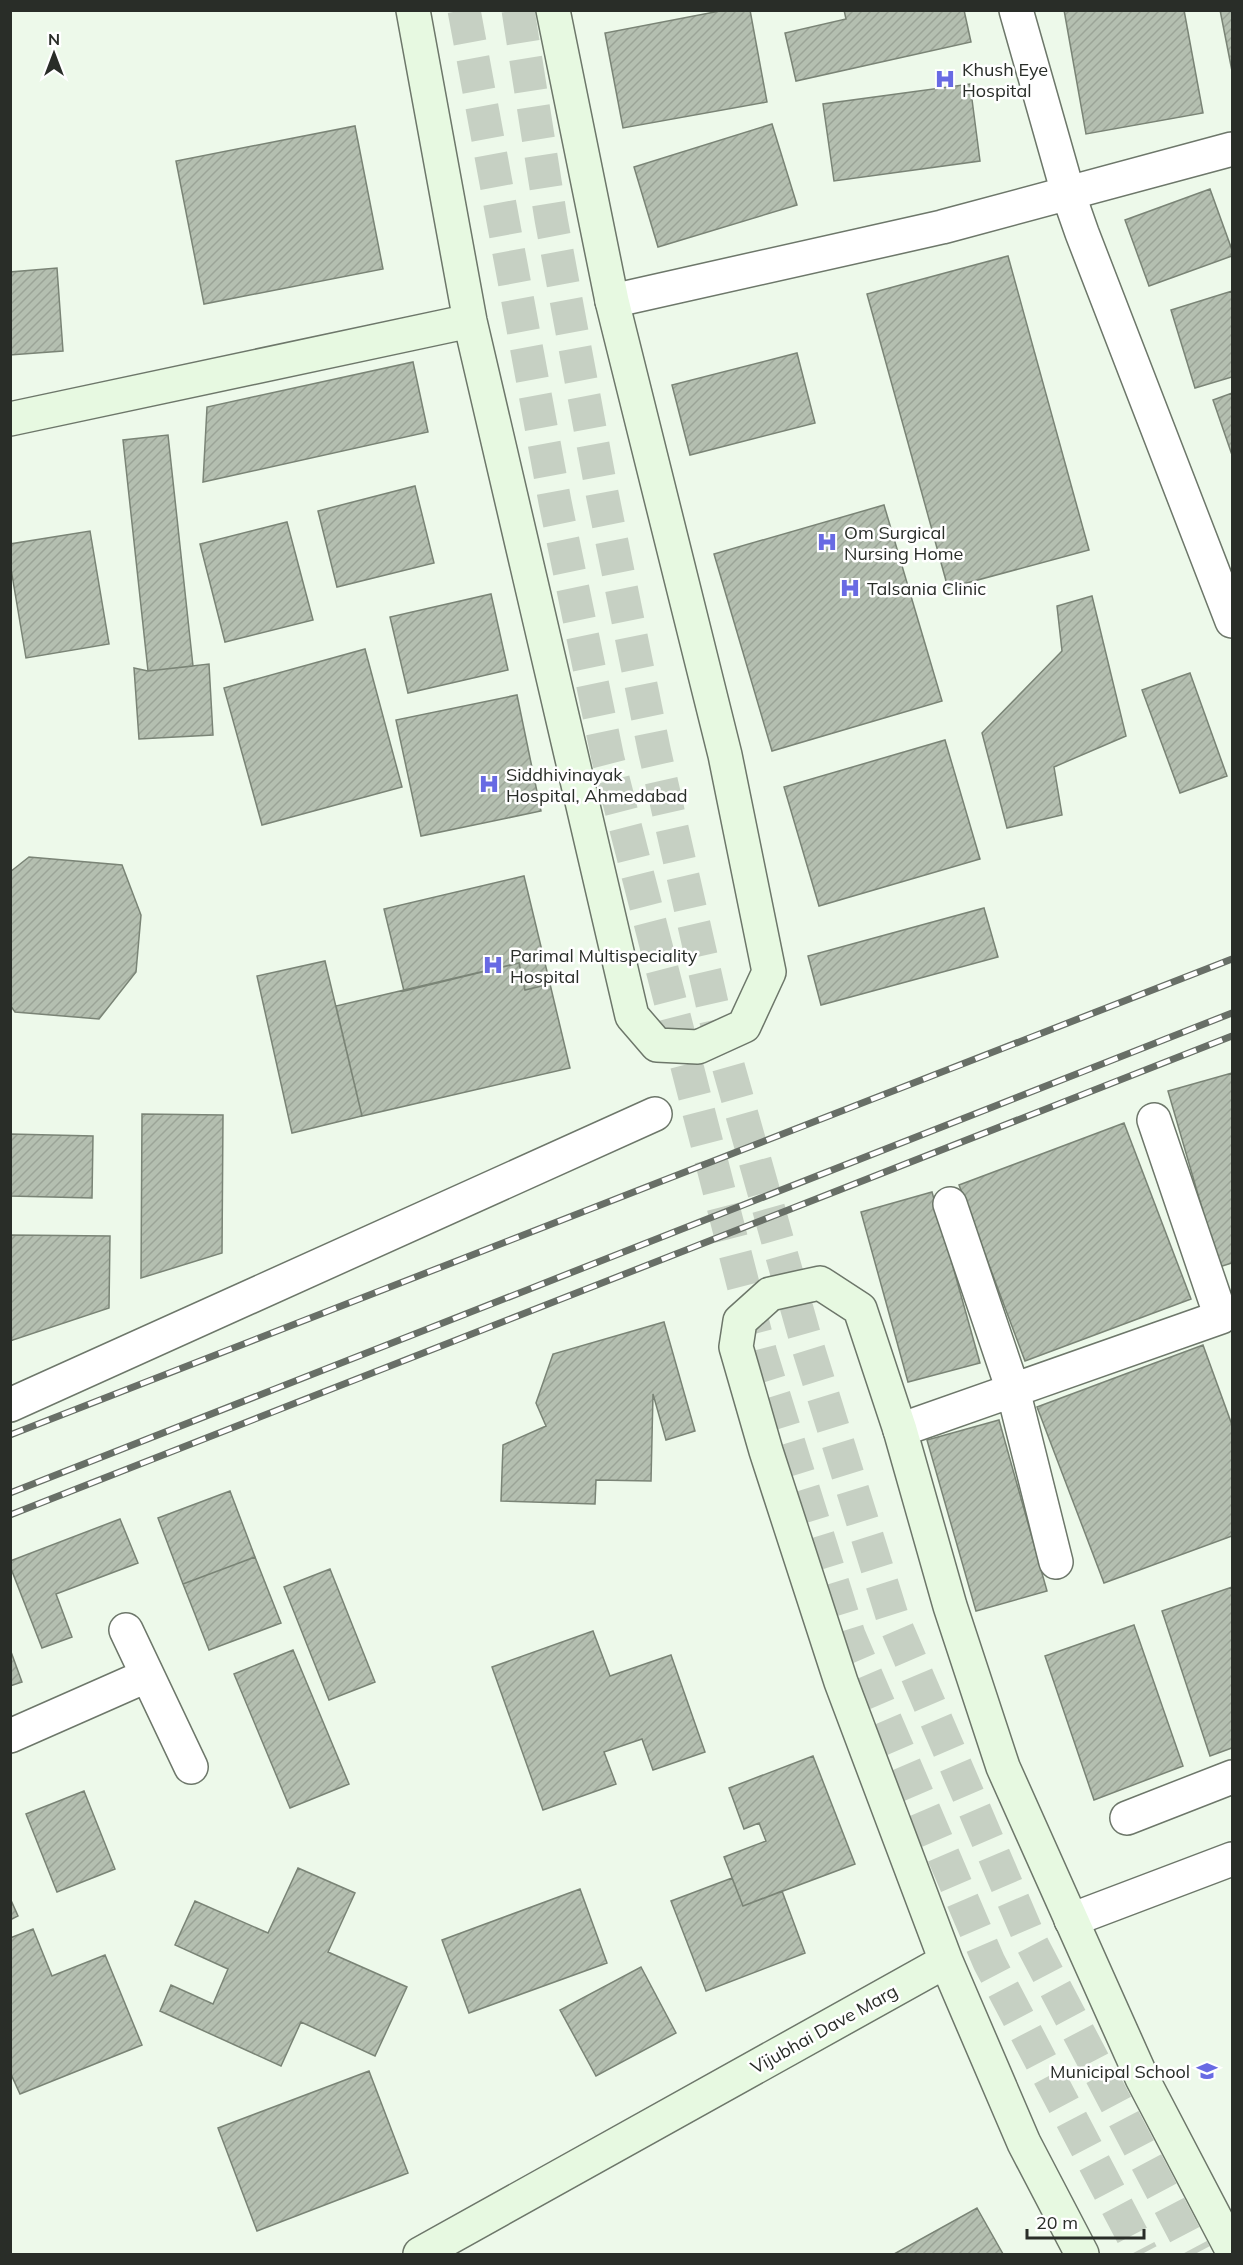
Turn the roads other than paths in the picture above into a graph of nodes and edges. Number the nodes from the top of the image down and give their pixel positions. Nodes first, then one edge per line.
1 (413, 10) edge
2 (553, 10) edge
3 (1016, 10) edge
4 (1233, 149) edge
5 (1068, 193) junction
6 (612, 301) junction
7 (470, 321) junction
8 (10, 419) edge
9 (1233, 621) edge
10 (655, 1114) dead end
11 (1154, 1120) dead end
12 (950, 1204) dead end
13 (1013, 1390) junction
14 (10, 1405) edge
15 (900, 1430) junction
16 (1056, 1562) dead end
17 (126, 1630) dead end
18 (146, 1676) junction
19 (10, 1736) edge
20 (190, 1767) dead end
21 (1233, 1777) edge
22 (1127, 1818) dead end
23 (1233, 1859) edge
24 (1071, 1920) junction
25 (946, 1961) junction
26 (1233, 2250) edge
27 (420, 2254) edge
28 (1082, 2254) edge

1 - 7 street
2 - 6 street
3 - 5 street
4 - 5 street
5 - 6 street
5 - 9 street
6 - 7 street
7 - 8 street
10 - 14 street
11 - 13 street
12 - 13 street
13 - 15 street
13 - 16 street
15 - 24 street
15 - 25 street
17 - 18 street
18 - 19 street
18 - 20 street
21 - 22 street
23 - 24 street
24 - 26 street
25 - 27 street, Vijubhai Dave Marg
25 - 28 street

